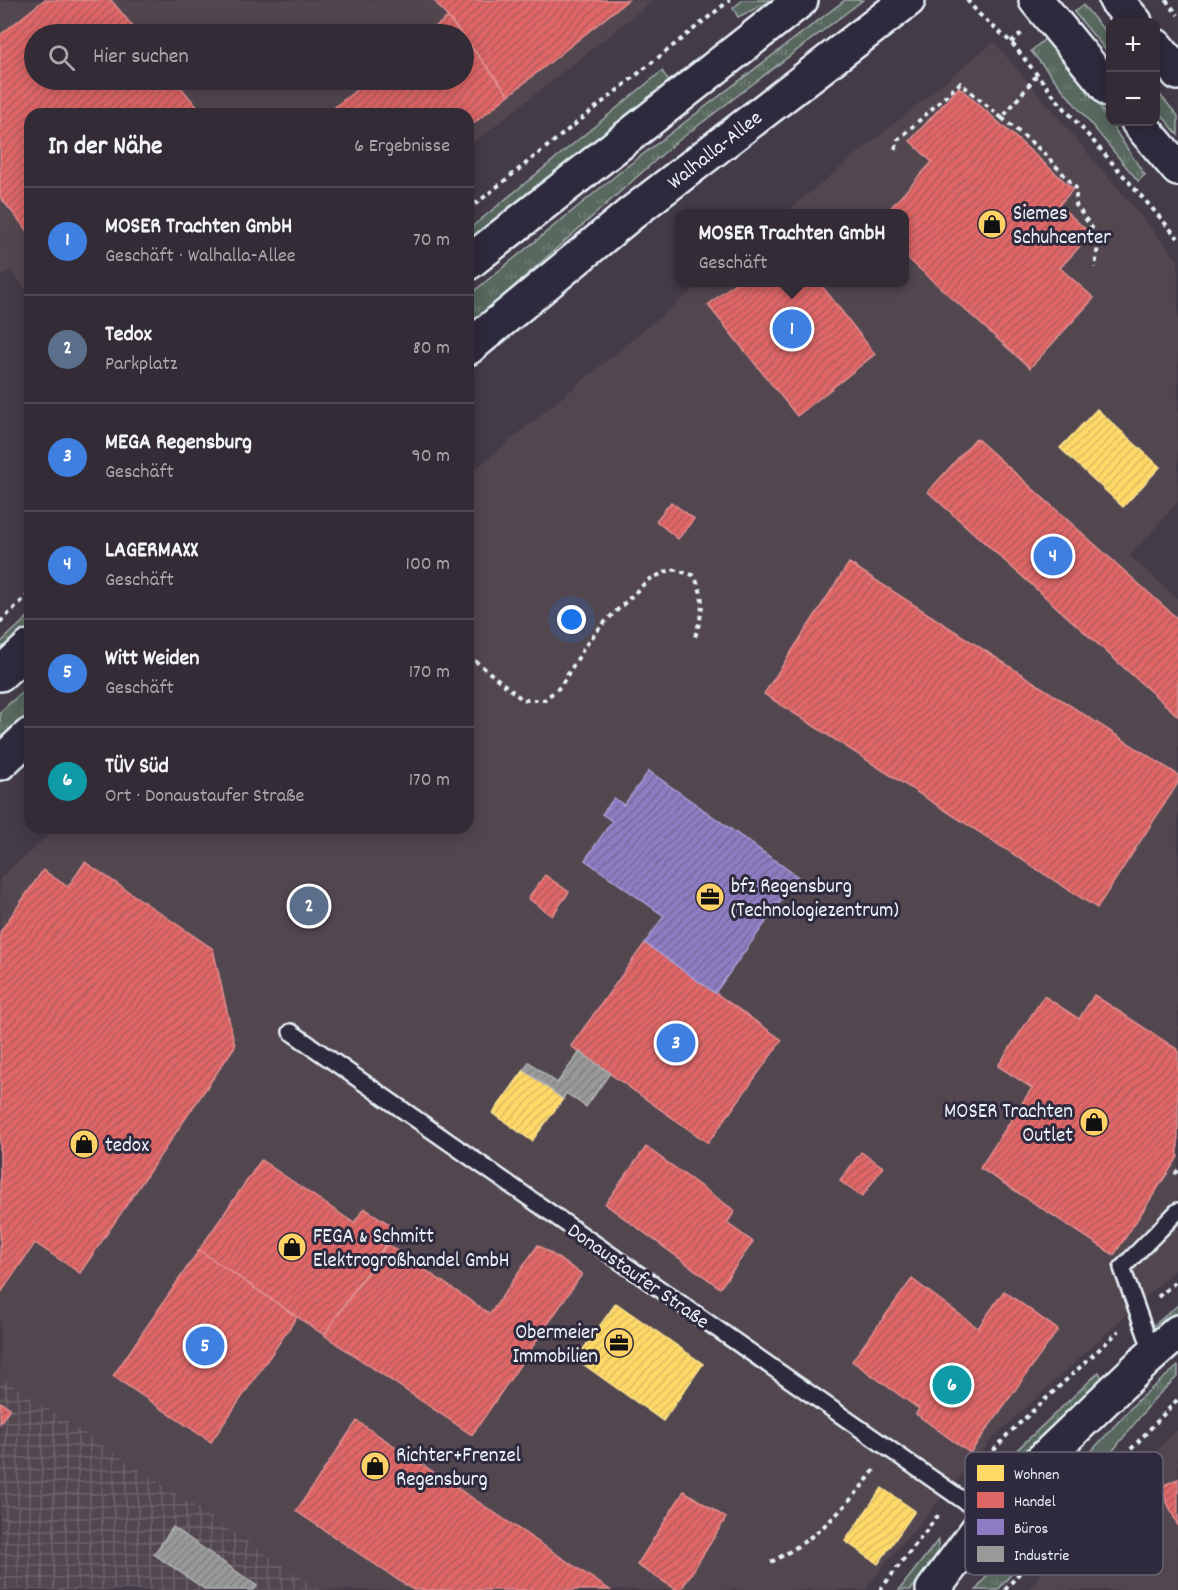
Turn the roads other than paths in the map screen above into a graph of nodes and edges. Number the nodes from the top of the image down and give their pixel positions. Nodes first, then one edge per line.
1 (801, 0) edge
2 (908, 0) edge
3 (1036, 0) edge
4 (1116, 0) edge
5 (1132, 18) edge
6 (1160, 52) edge
7 (1178, 73) edge
8 (1106, 85) edge
9 (1141, 126) edge
10 (1178, 169) edge
11 (474, 258) edge
12 (474, 343) edge
13 (24, 653) edge
14 (0, 675) edge
15 (24, 741) edge
16 (0, 763) edge
17 (291, 1032) dead end
18 (1178, 1211) edge
19 (1178, 1332) edge
20 (1152, 1354) junction
21 (1050, 1452) edge
22 (965, 1502) edge
23 (965, 1547) edge
24 (933, 1590) edge

1 - 11 main road
2 - 12 main road, Walhalla-Allee
3 - 8 main road
4 - 5 main road
6 - 7 main road
9 - 10 main road
13 - 14 main road
15 - 16 main road
17 - 22 lane, Donaustaufer Straße
18 - 20 lane
19 - 20 main road
20 - 21 main road
23 - 24 main road

